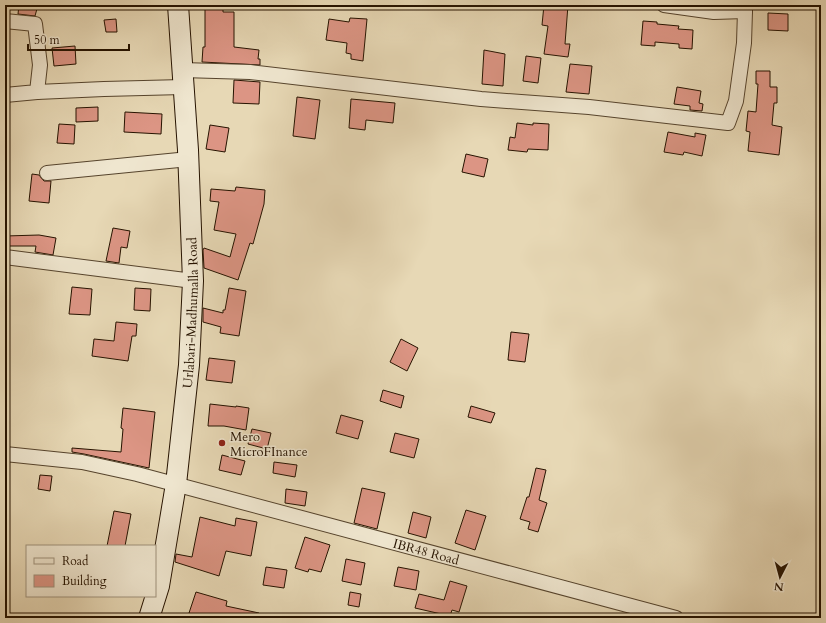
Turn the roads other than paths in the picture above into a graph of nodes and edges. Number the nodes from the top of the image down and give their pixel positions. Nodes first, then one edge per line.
1 (178, 5) edge
2 (664, 5) edge
3 (745, 8) edge
4 (5, 21) edge
5 (183, 79) junction
6 (37, 92) junction
7 (5, 95) edge
8 (189, 158) junction
9 (47, 173) dead end
10 (5, 257) edge
11 (193, 281) junction
12 (5, 454) edge
13 (176, 484) junction
14 (156, 596) edge
15 (156, 597) edge
16 (149, 618) edge
17 (676, 618) edge

1 - 5 main road, Urlabari-Madhumalla Road
2 - 3 street
3 - 5 street
4 - 6 street
5 - 6 street
5 - 8 main road, Urlabari-Madhumalla Road
6 - 7 street
8 - 9 street
8 - 11 main road, Urlabari-Madhumalla Road
10 - 11 street
11 - 13 main road, Urlabari-Madhumalla Road
12 - 13 street, IBR48 Road
13 - 14 main road, Urlabari-Madhumalla Road
13 - 17 street, IBR48 Road
15 - 16 main road, Urlabari-Madhumalla Road

